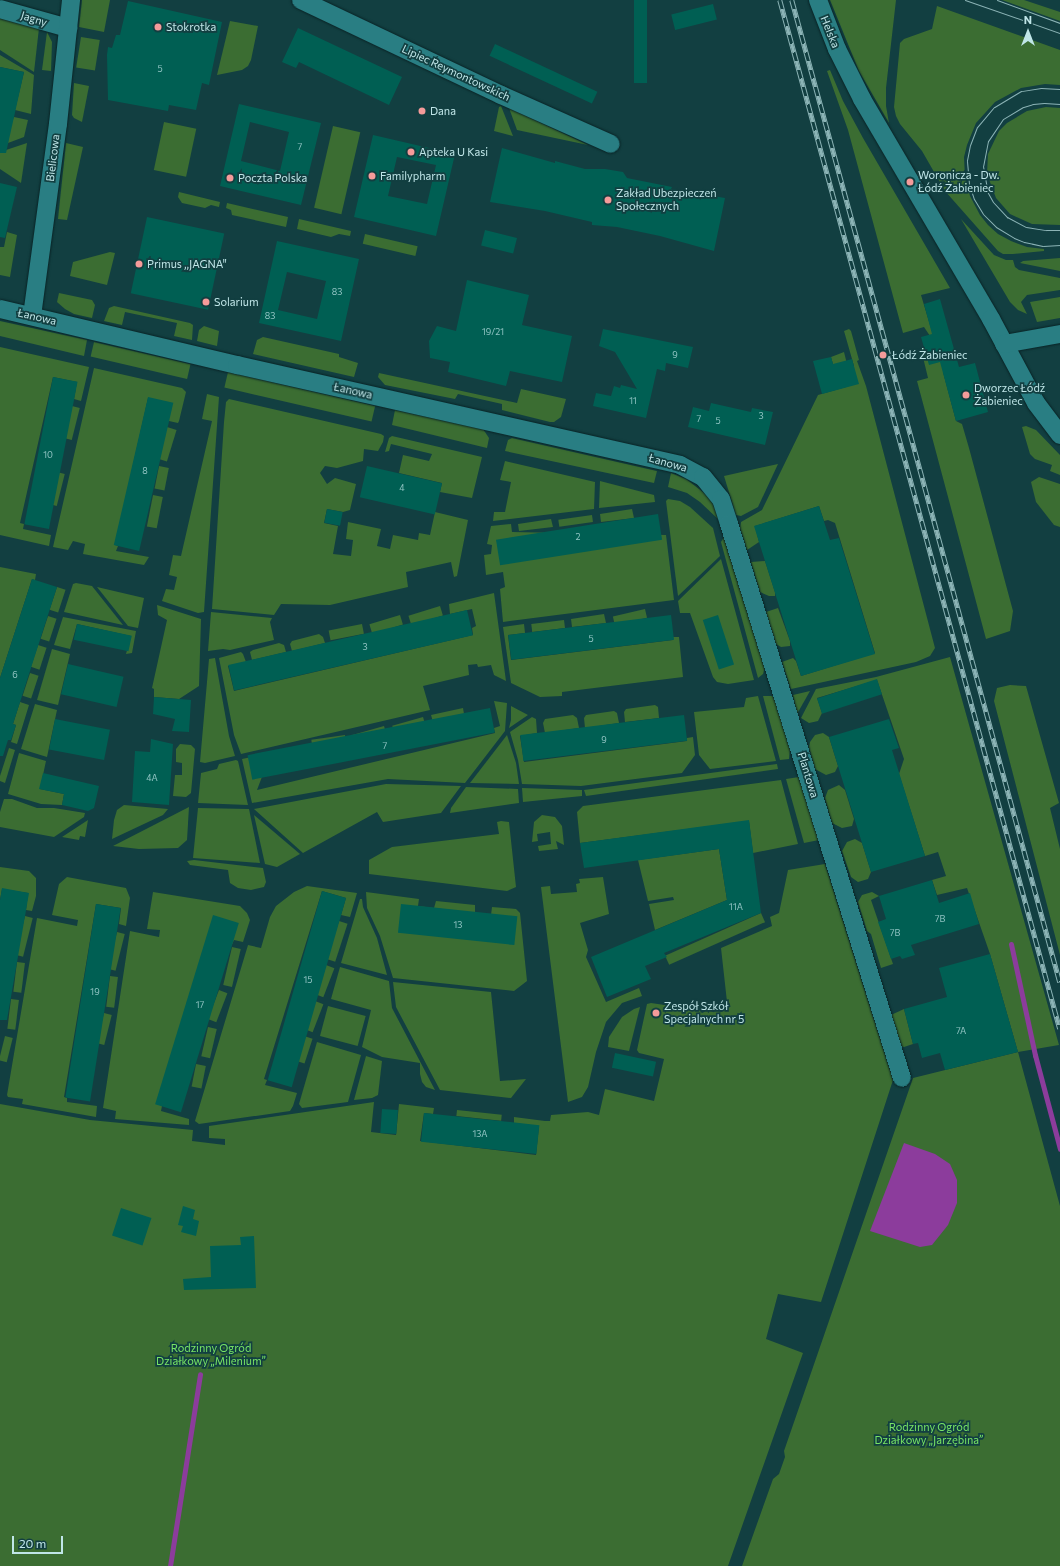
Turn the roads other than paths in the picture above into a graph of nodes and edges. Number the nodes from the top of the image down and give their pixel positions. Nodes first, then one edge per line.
1 (71, 0) edge
2 (301, 0) edge
3 (818, 0) edge
4 (0, 9) edge
5 (68, 28) junction
6 (611, 144) dead end
7 (0, 309) edge
8 (32, 316) junction
9 (1060, 334) edge
10 (1004, 344) junction
11 (1060, 436) edge
12 (703, 477) joint
13 (902, 1078) dead end

1 - 5 street, Bielicowa
2 - 6 street, Lipiec Reymontowskich
3 - 10 street, Helska
4 - 5 street, Jagny
5 - 8 street, Bielicowa
7 - 8 street, Łanowa
8 - 12 street, Łanowa
9 - 10 street
10 - 11 street, Helska
12 - 13 street, Plantowa

